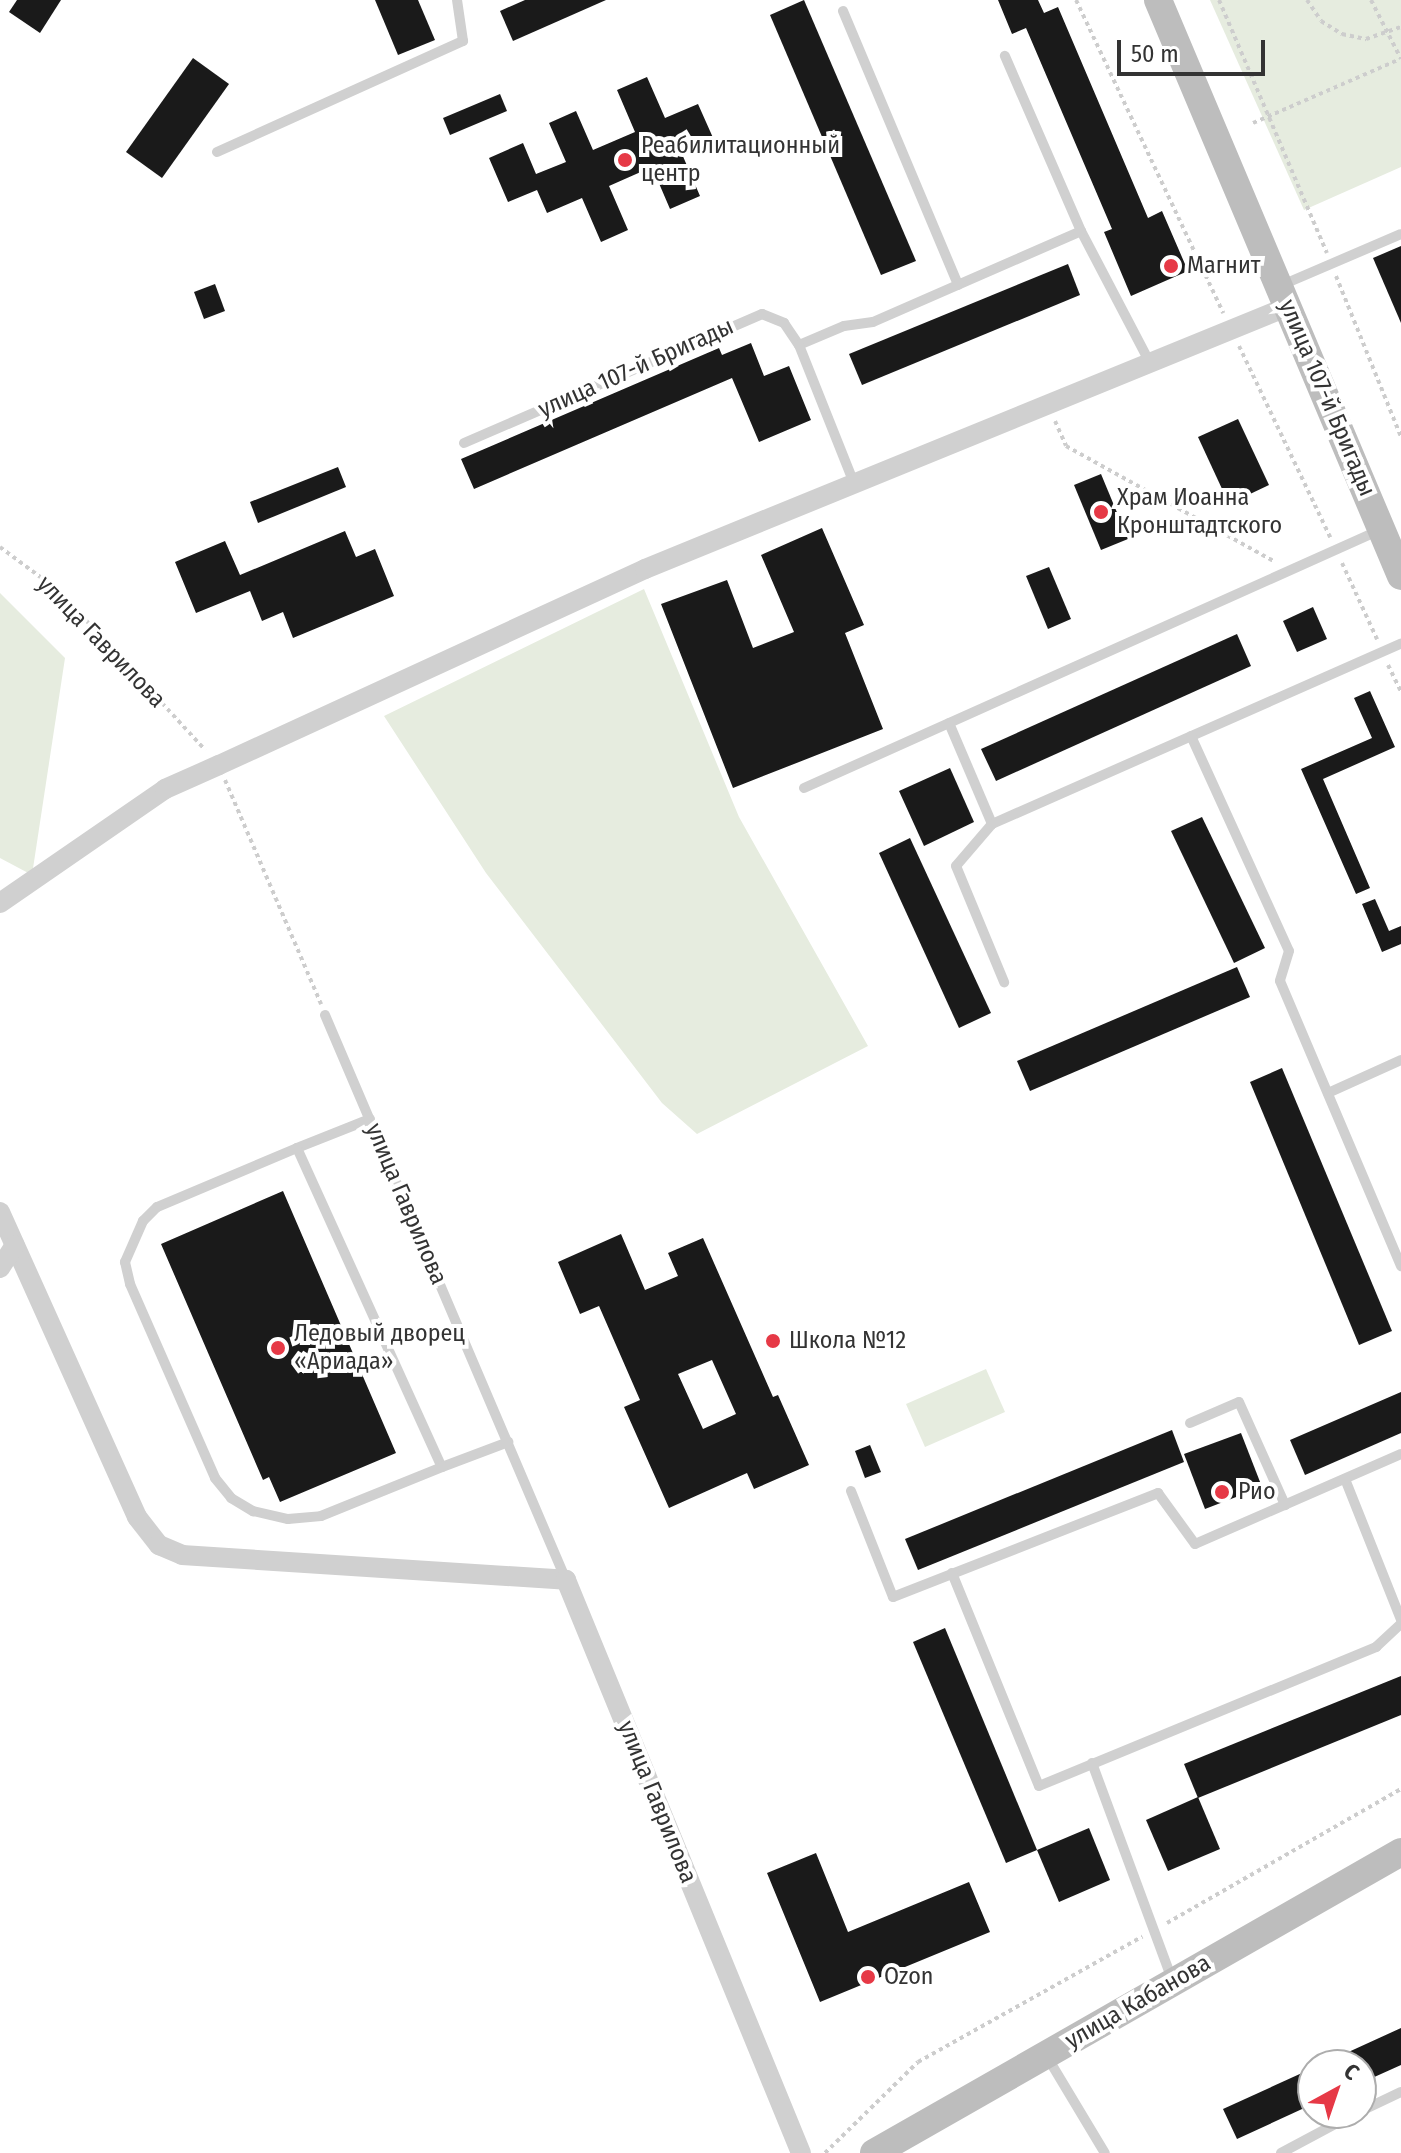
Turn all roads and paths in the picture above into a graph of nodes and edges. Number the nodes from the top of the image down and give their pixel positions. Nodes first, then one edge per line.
1 (457, 0) edge
2 (1076, 0) edge
3 (1158, 0) edge
4 (1219, 0) edge
5 (1307, 0) edge
6 (1371, 0) edge
7 (843, 11) dead end
8 (1401, 27) edge
9 (1387, 36) junction
10 (1005, 56) dead end
11 (1400, 60) edge
12 (1269, 116) junction
13 (1253, 123) dead end
14 (217, 152) dead end
15 (1081, 231) junction
16 (1401, 234) edge
17 (1332, 264) junction
18 (958, 285) junction
19 (1284, 296) junction
20 (1232, 331) junction
21 (799, 345) junction
22 (1150, 363) junction
23 (1047, 404) junction
24 (1401, 437) edge
25 (464, 443) dead end
26 (854, 483) junction
27 (1382, 529) junction
28 (0, 547) edge
29 (1336, 549) junction
30 (1292, 569) junction
31 (1401, 576) edge
32 (1401, 644) edge
33 (1382, 651) junction
34 (1401, 692) edge
35 (949, 723) junction
36 (1191, 736) junction
37 (219, 765) junction
38 (804, 788) dead end
39 (992, 824) junction
40 (0, 903) edge
41 (1004, 982) dead end
42 (325, 1015) joint
43 (1401, 1060) edge
44 (1328, 1093) junction
45 (370, 1119) junction
46 (297, 1148) junction
47 (0, 1212) edge
48 (15, 1245) junction
49 (1401, 1266) edge
50 (0, 1268) edge
51 (1190, 1423) dead end
52 (508, 1442) junction
53 (1401, 1454) edge
54 (442, 1467) junction
55 (1345, 1479) junction
56 (851, 1491) dead end
57 (1285, 1505) junction
58 (952, 1573) junction
59 (566, 1580) junction
60 (1401, 1622) edge
61 (1092, 1763) junction
62 (1401, 1789) edge
63 (1401, 1852) edge
64 (1154, 1930) junction
65 (1173, 1982) junction
66 (1046, 2055) junction
67 (1401, 2092) edge
68 (1377, 2103) edge
69 (1326, 2129) edge
70 (801, 2153) edge
71 (825, 2153) edge
72 (874, 2153) edge
73 (1105, 2153) edge
74 (1281, 2153) edge

1 - 14 lane
2 - 20 path
3 - 19 main road, улица 107-й Бригады
4 - 12 path
5 - 9 path
6 - 9 path
7 - 18 lane
8 - 9 path
9 - 11 path
10 - 15 lane
11 - 12 path
12 - 13 path
12 - 17 path
15 - 18 lane
15 - 22 lane
16 - 17 lane
17 - 19 lane
17 - 24 path
18 - 21 lane
19 - 20 street
19 - 27 main road, улица 107-й Бригады
20 - 22 street
20 - 29 path
21 - 25 lane, улица 107-й Бригады
21 - 26 lane, улица 107-й Бригады
22 - 23 street
23 - 26 street
23 - 30 path
26 - 37 street
27 - 29 lane
27 - 31 main road, улица 107-й Бригады
28 - 37 path, улица Гаврилова
29 - 30 lane
29 - 33 path
30 - 35 lane
32 - 33 lane
33 - 34 path
33 - 36 lane
35 - 38 lane
35 - 39 lane
36 - 39 lane
36 - 44 lane
37 - 40 street
37 - 42 path, улица Гаврилова
39 - 41 lane
42 - 45 lane, улица Гаврилова
43 - 44 lane
44 - 49 lane
45 - 46 lane
45 - 52 lane, улица Гаврилова
46 - 54 lane
46 - 54 lane
47 - 48 street
48 - 50 street
48 - 59 street
51 - 57 lane
52 - 54 lane
52 - 59 lane, улица Гаврилова
53 - 55 lane
55 - 57 lane
55 - 60 lane
56 - 58 lane
57 - 58 lane
58 - 61 lane
59 - 70 street, улица Гаврилова
60 - 61 lane
61 - 64 lane
62 - 64 path
63 - 65 main road, улица Кабанова
64 - 65 lane
64 - 71 path
65 - 66 main road, улица Кабанова
66 - 72 main road, улица Кабанова
66 - 73 lane
67 - 68 lane
69 - 74 lane

